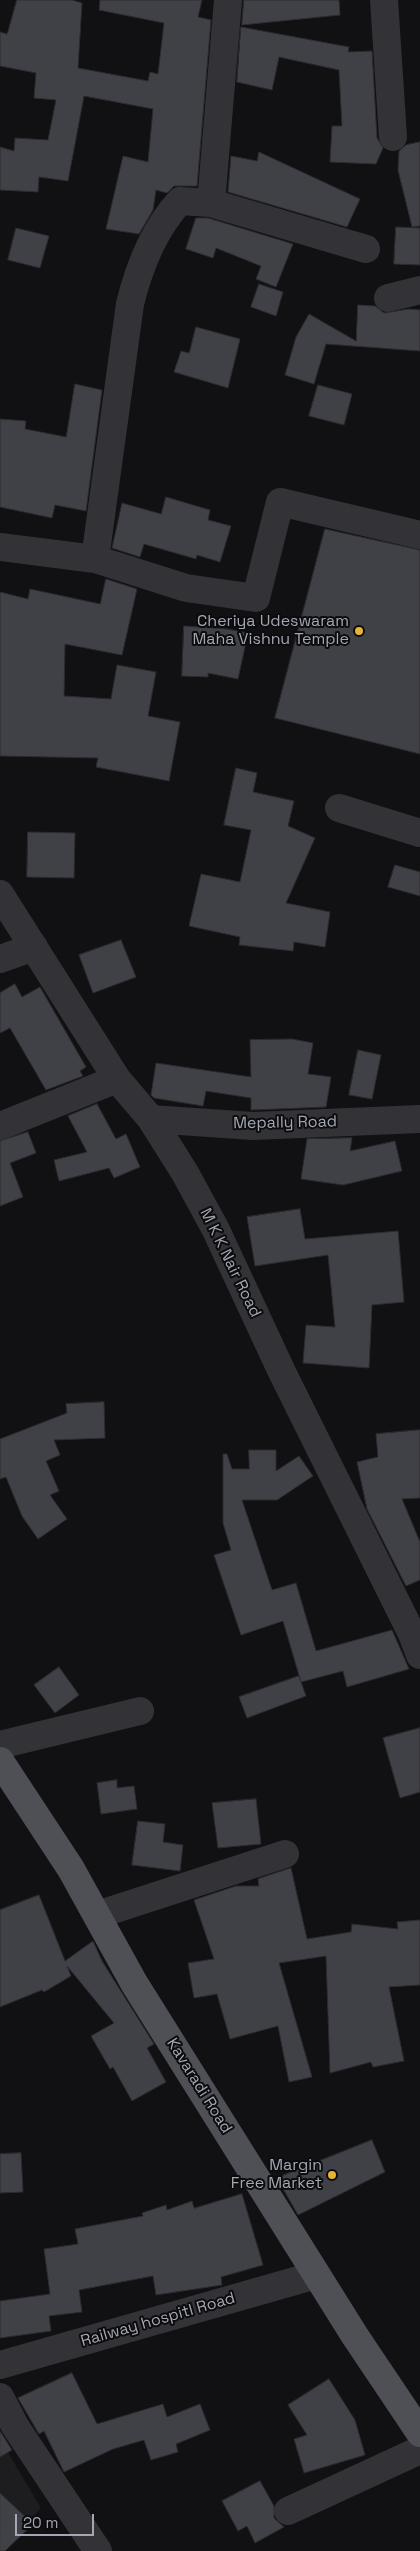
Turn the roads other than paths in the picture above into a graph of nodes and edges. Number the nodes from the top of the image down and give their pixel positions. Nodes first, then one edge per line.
1 (228, 0) edge
2 (384, 0) edge
3 (393, 137) dead end
4 (211, 203) junction
5 (366, 249) dead end
6 (420, 290) edge
7 (388, 298) dead end
8 (420, 535) edge
9 (0, 547) edge
10 (94, 559) junction
11 (339, 808) dead end
12 (420, 833) edge
13 (0, 894) edge
14 (34, 947) junction
15 (0, 959) edge
16 (117, 1079) junction
17 (151, 1119) junction
18 (420, 1119) edge
19 (0, 1126) edge
20 (417, 1640) edge
21 (140, 1711) dead end
22 (0, 1745) edge
23 (0, 1761) edge
24 (284, 1854) dead end
25 (97, 1915) junction
26 (316, 2275) junction
27 (0, 2365) edge
28 (0, 2397) edge
29 (420, 2433) edge
30 (420, 2450) edge
31 (288, 2511) dead end
32 (98, 2551) edge

1 - 4 street
2 - 3 street
4 - 5 street
4 - 10 street
6 - 7 street
8 - 10 street
9 - 10 street
11 - 12 street
13 - 14 street, M K K Nair Road
14 - 15 street
14 - 16 street, M K K Nair Road
16 - 17 street, M K K Nair Road
16 - 19 street
17 - 18 street, Mepally Road
17 - 20 street, M K K Nair Road
21 - 22 street
23 - 25 main road, Kavaradi Road
24 - 25 street
25 - 26 main road, Kavaradi Road
26 - 27 street, Railway hospitl Road
26 - 29 main road, Kavaradi Road
28 - 32 street
30 - 31 street

